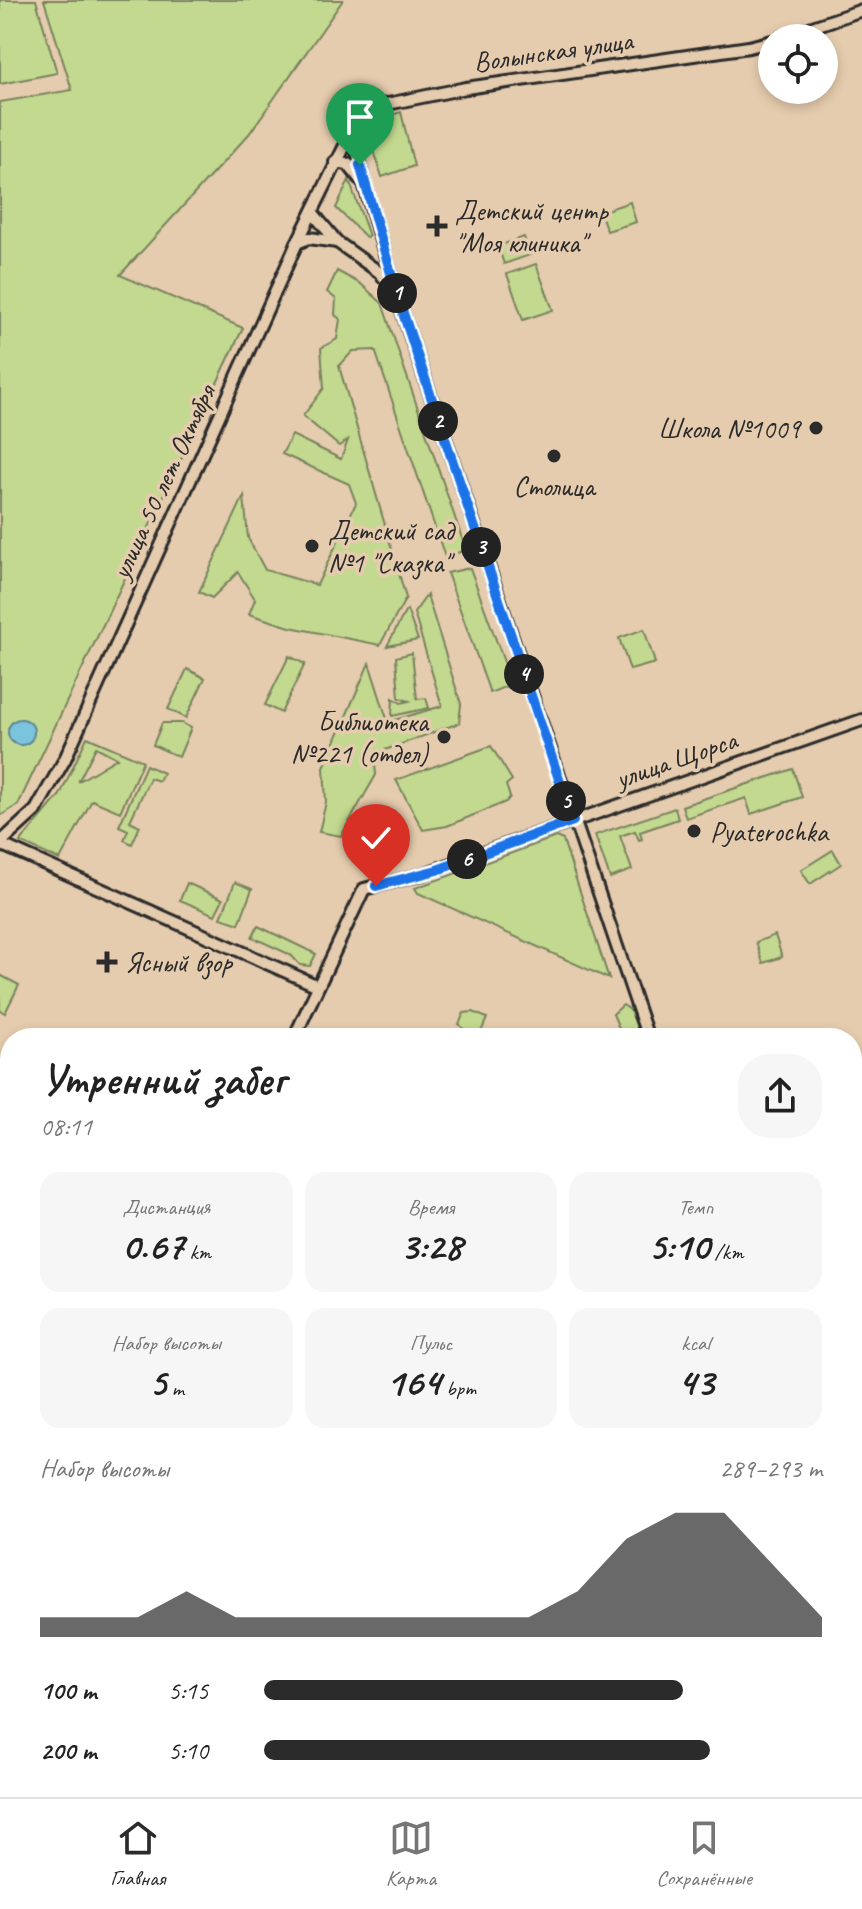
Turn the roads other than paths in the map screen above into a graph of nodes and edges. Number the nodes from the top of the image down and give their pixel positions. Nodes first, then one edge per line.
1 (862, 10) edge
2 (821, 24) edge
3 (758, 43) edge
4 (352, 128) junction
5 (335, 162) junction
6 (365, 187) junction
7 (313, 213) junction
8 (337, 242) junction
9 (297, 243) junction
10 (398, 298) junction
11 (862, 720) edge
12 (573, 821) junction
13 (0, 843) edge
14 (318, 986) junction
15 (299, 1028) edge
16 (645, 1028) edge

1 - 2 street
3 - 4 street, Волынская улица
4 - 5 street, улица 50 лет Октября
4 - 6 street
5 - 6 street
5 - 7 street, улица 50 лет Октября
6 - 10 street
7 - 8 street
7 - 9 street, улица 50 лет Октября
8 - 9 street
8 - 10 street
9 - 13 street, улица 50 лет Октября
10 - 12 street
11 - 12 street, улица Щорса
12 - 14 street, улица Щорса
12 - 16 street
13 - 14 street
14 - 15 street

